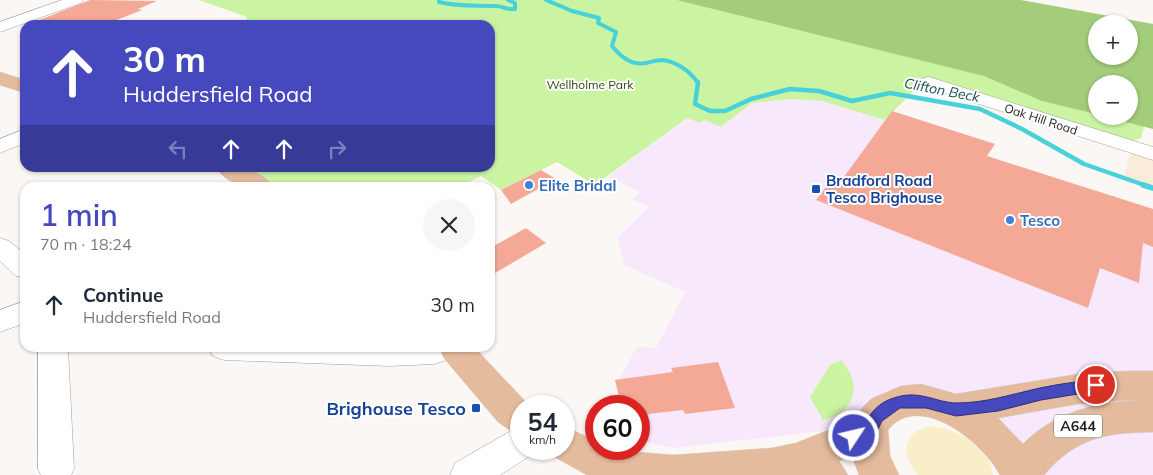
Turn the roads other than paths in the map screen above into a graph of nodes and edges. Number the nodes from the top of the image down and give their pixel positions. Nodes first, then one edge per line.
1 (76, 0) edge
2 (0, 27) edge
3 (0, 78) edge
4 (929, 82) dead end
5 (20, 85) edge
6 (20, 137) edge
7 (0, 147) edge
8 (1153, 154) edge
9 (235, 172) edge
10 (252, 182) edge
11 (20, 314) edge
12 (0, 321) edge
13 (53, 352) edge
14 (380, 352) edge
15 (434, 352) edge
16 (459, 352) edge
17 (1153, 386) edge
18 (510, 410) edge
19 (956, 410) junction
20 (1153, 416) edge
21 (870, 430) junction
22 (510, 450) edge
23 (575, 451) edge
24 (56, 468) dead end
25 (602, 469) edge
26 (793, 469) edge
27 (1020, 474) edge
28 (468, 475) edge
29 (879, 475) edge

1 - 2 street
3 - 5 main road
4 - 8 street, Oak Hill Road
6 - 7 street
9 - 10 main road
11 - 12 street
13 - 24 street
14 - 15 street
16 - 18 main road
17 - 19 main road, A644
19 - 21 main road, A644
19 - 27 main road, A644
20 - 27 main road, A644
21 - 26 main road
21 - 29 main road
22 - 28 street
23 - 25 main road
25 - 26 main road

